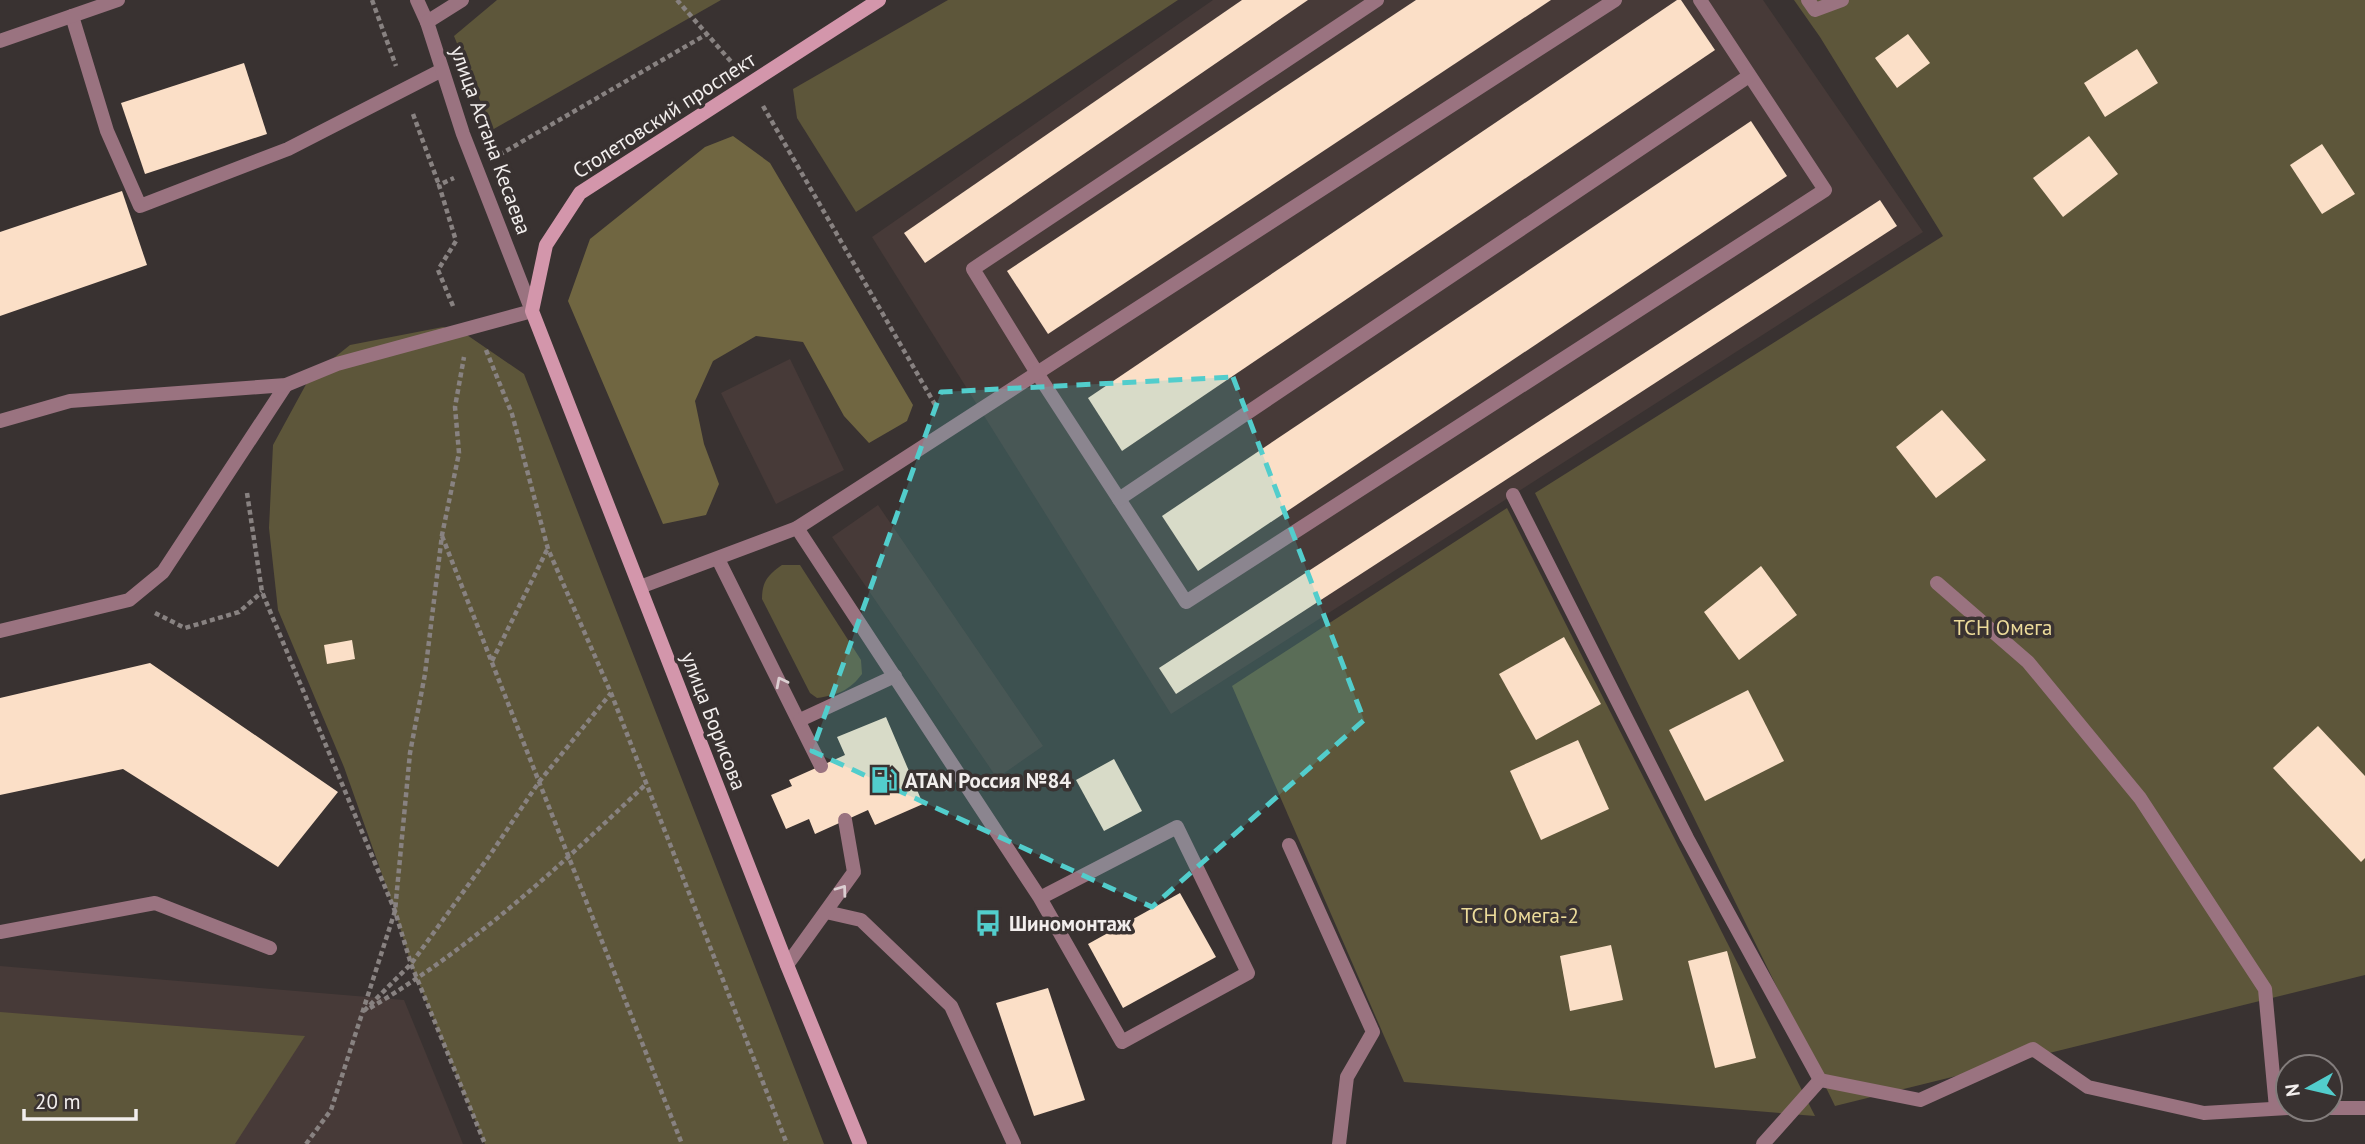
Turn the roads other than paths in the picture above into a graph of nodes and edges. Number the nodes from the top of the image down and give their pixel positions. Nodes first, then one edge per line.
1 (417, 0) edge
2 (462, 0) edge
3 (879, 0) edge
4 (1377, 0) edge
5 (1615, 0) edge
6 (1700, 0) edge
7 (1808, 0) edge
8 (1842, 0) edge
9 (113, 1) edge
10 (72, 16) junction
11 (427, 22) junction
12 (0, 41) edge
13 (442, 70) junction
14 (1749, 76) junction
15 (532, 311) junction
16 (1037, 373) junction
17 (286, 385) junction
18 (0, 421) edge
19 (1513, 495) dead end
20 (1119, 499) junction
21 (797, 528) junction
22 (718, 559) junction
23 (1937, 583) dead end
24 (640, 587) junction
25 (0, 631) edge
26 (895, 676) junction
27 (800, 720) junction
28 (821, 766) dead end
29 (845, 820) dead end
30 (1289, 845) dead end
31 (1040, 898) junction
32 (826, 912) junction
33 (0, 932) edge
34 (270, 948) dead end
35 (787, 965) junction
36 (2274, 1055) edge
37 (1820, 1080) junction
38 (2344, 1108) edge
39 (2365, 1108) edge
40 (2274, 1109) edge
41 (860, 1144) edge
42 (1014, 1144) edge
43 (1339, 1144) edge
44 (1763, 1144) edge

1 - 11 street, улица Астана Кесаева
2 - 11 street
3 - 15 main road, Столетовский проспект
4 - 16 street
5 - 16 street
6 - 14 street
7 - 8 street
9 - 10 street
10 - 12 street
10 - 13 street
11 - 13 street, улица Астана Кесаева
13 - 15 street, улица Астана Кесаева
14 - 20 street
14 - 20 street
15 - 17 street
15 - 24 main road, улица Борисова
16 - 20 street
16 - 21 street
17 - 18 street
17 - 25 street
19 - 37 street
21 - 22 street
21 - 26 street
22 - 24 street
27 -> 22 street
23 - 36 street
24 - 35 main road, улица Борисова
26 - 27 street
26 - 31 street
27 - 28 street
32 -> 29 street
30 - 43 street
31 - 31 street
32 - 35 street
32 - 42 street
33 - 34 street
35 - 41 main road, улица Борисова
37 - 40 street
37 - 44 street
38 - 39 street

